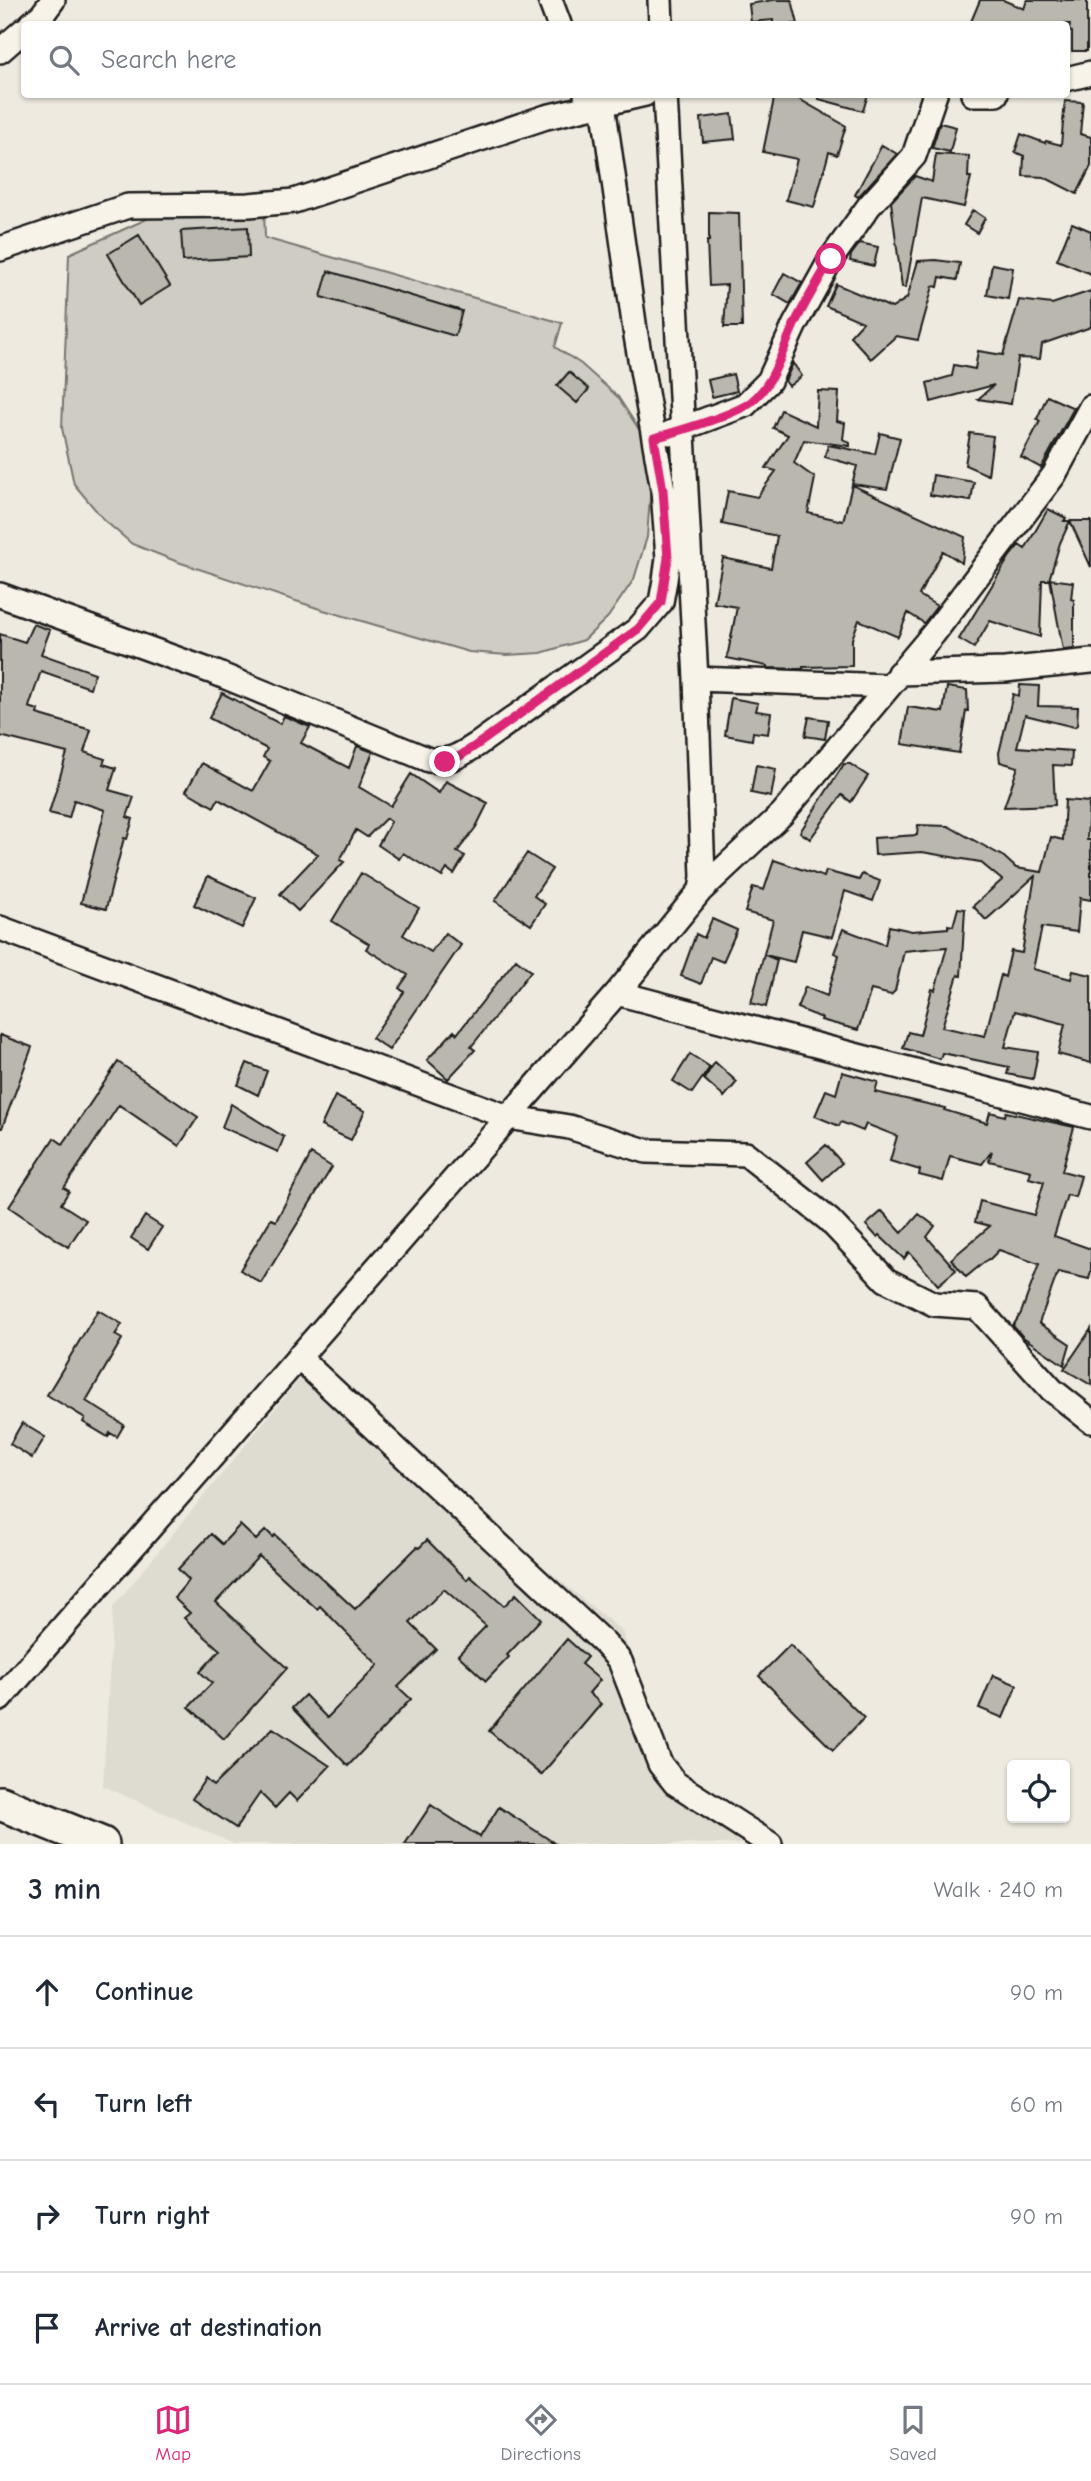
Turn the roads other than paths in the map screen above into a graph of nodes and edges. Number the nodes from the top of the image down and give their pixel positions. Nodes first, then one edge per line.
1 (53, 0) edge
2 (550, 0) edge
3 (660, 0) edge
4 (35, 21) edge
5 (558, 21) edge
6 (662, 21) edge
7 (21, 33) edge
8 (0, 51) edge
9 (1091, 73) edge
10 (1070, 78) edge
11 (665, 98) edge
12 (934, 98) edge
13 (594, 99) edge
14 (0, 249) edge
15 (1091, 407) edge
16 (683, 430) junction
17 (654, 438) junction
18 (0, 595) edge
19 (1091, 661) edge
20 (696, 679) junction
21 (894, 679) junction
22 (701, 890) junction
23 (0, 928) edge
24 (617, 993) junction
25 (508, 1116) junction
26 (1091, 1117) edge
27 (298, 1357) junction
28 (1091, 1420) edge
29 (0, 1699) edge
30 (0, 1803) edge
31 (102, 1844) edge
32 (770, 1844) edge

1 - 4 street
2 - 5 street
3 - 6 street
7 - 8 street
9 - 10 street
11 - 16 street
12 - 16 street
13 - 14 street
13 - 17 street
15 - 21 street
16 - 17 street
16 - 20 street
17 - 18 street
19 - 21 street
20 - 21 street
20 - 22 street
21 - 22 street
22 - 24 street
23 - 25 street
24 - 25 street
24 - 26 street
25 - 27 street
25 - 28 street
27 - 29 street
27 - 32 street
30 - 31 highway

